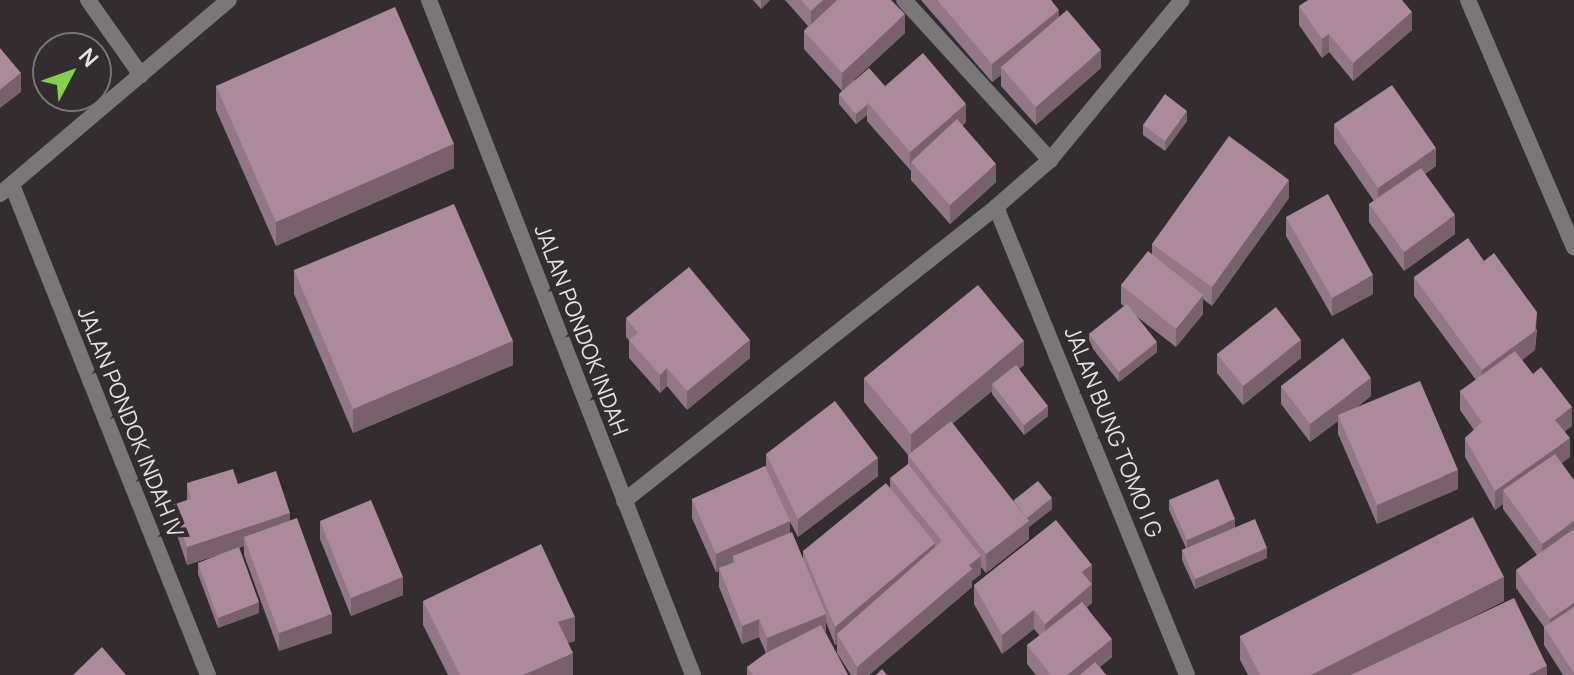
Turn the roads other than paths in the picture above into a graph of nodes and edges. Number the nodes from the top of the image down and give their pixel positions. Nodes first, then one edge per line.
1 (88, 0) edge
2 (229, 0) edge
3 (429, 0) edge
4 (904, 0) edge
5 (1182, 0) edge
6 (1468, 0) edge
7 (141, 75) junction
8 (1050, 160) junction
9 (6, 189) edge
10 (996, 207) junction
11 (1574, 247) edge
12 (624, 501) junction
13 (208, 675) edge
14 (693, 675) edge
15 (1187, 675) edge

1 - 7 street
2 - 7 street
3 - 12 street, JALAN PONDOK INDAH
4 - 8 street
5 - 8 street
6 - 11 street
7 - 9 street
8 - 10 street
9 - 13 street, JALAN PONDOK INDAH IV
10 - 12 street
10 - 15 street, JALAN BUNG TOMO I G
12 - 14 street, JALAN PONDOK INDAH

